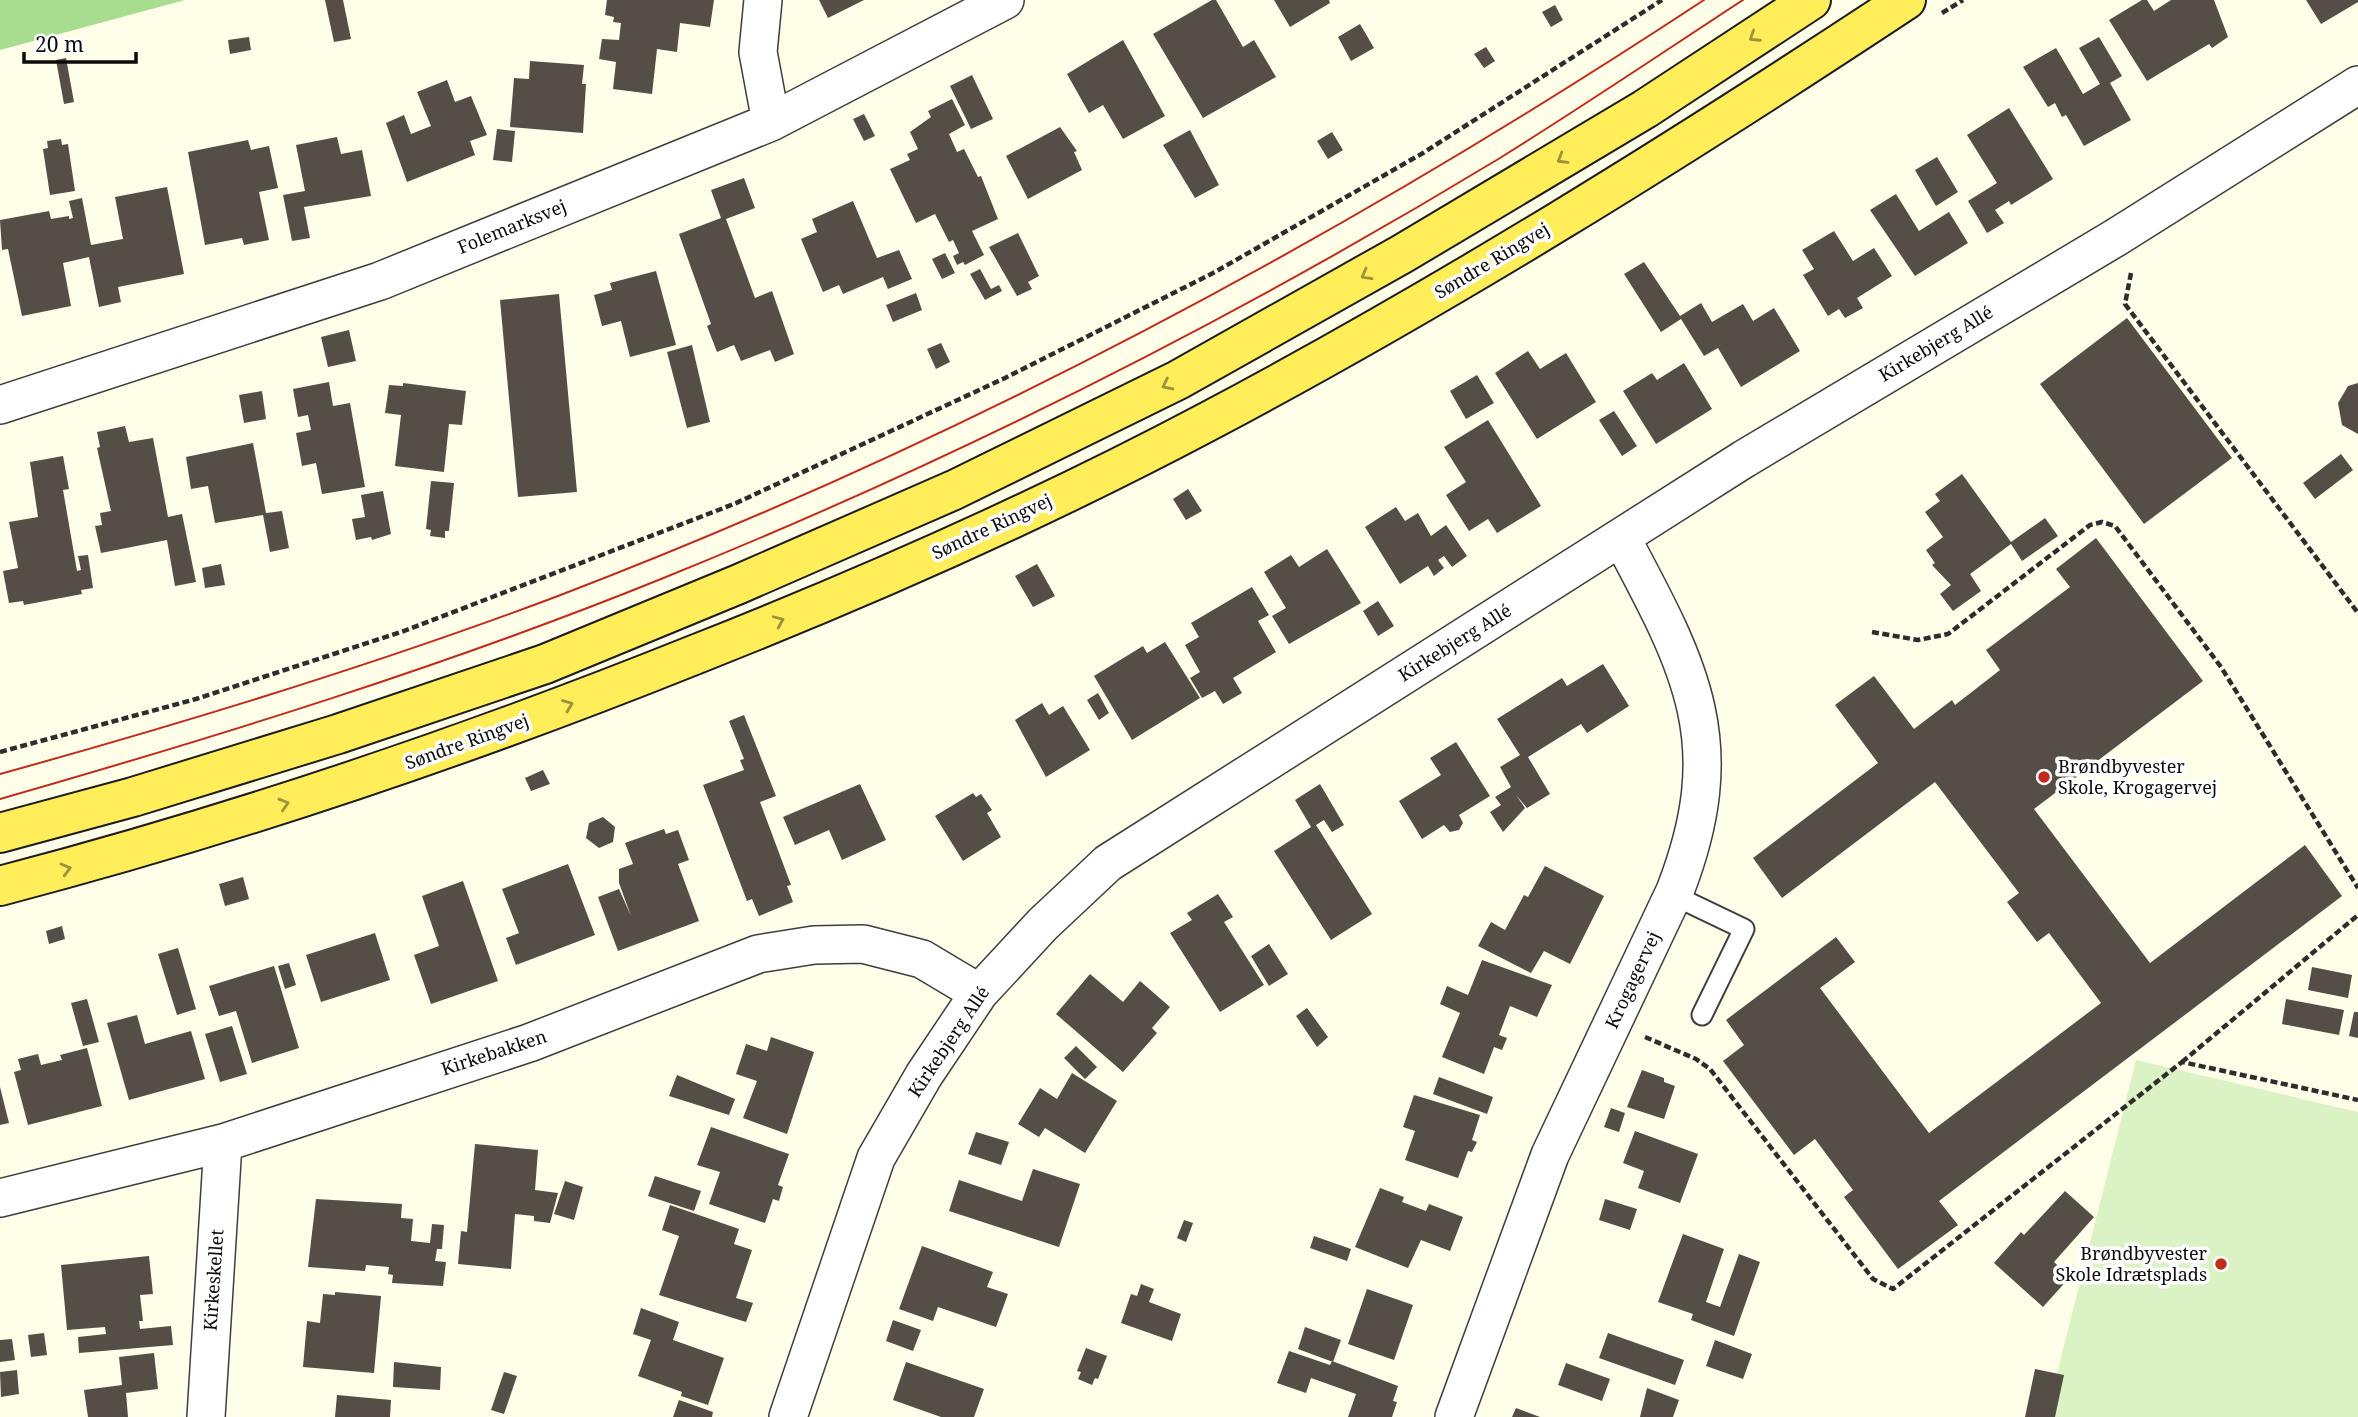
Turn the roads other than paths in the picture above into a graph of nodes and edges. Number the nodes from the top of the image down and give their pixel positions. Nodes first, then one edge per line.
1 (763, 0) edge
2 (1005, 0) edge
3 (1811, 0) edge
4 (1906, 0) edge
5 (2358, 85) edge
6 (771, 122) junction
7 (0, 405) edge
8 (1622, 539) junction
9 (0, 832) edge
10 (0, 886) edge
11 (1673, 895) junction
12 (979, 993) junction
13 (1702, 1015) dead end
14 (223, 1143) junction
15 (0, 1198) edge
16 (206, 1417) edge
17 (788, 1417) edge
18 (1454, 1417) edge

1 - 6 street
2 - 6 street, Folemarksvej
3 -> 9 main road
10 -> 4 main road, Søndre Ringvej
5 - 8 street, Kirkebjerg Allé
6 - 7 street, Folemarksvej
8 - 11 street, Krogagervej
8 - 12 street, Kirkebjerg Allé
11 - 13 lane
11 - 18 street, Krogagervej
12 - 14 street, Kirkebakken
12 - 17 street, Kirkebjerg Allé
14 - 15 street, Kirkebakken
14 - 16 street, Kirkeskellet

